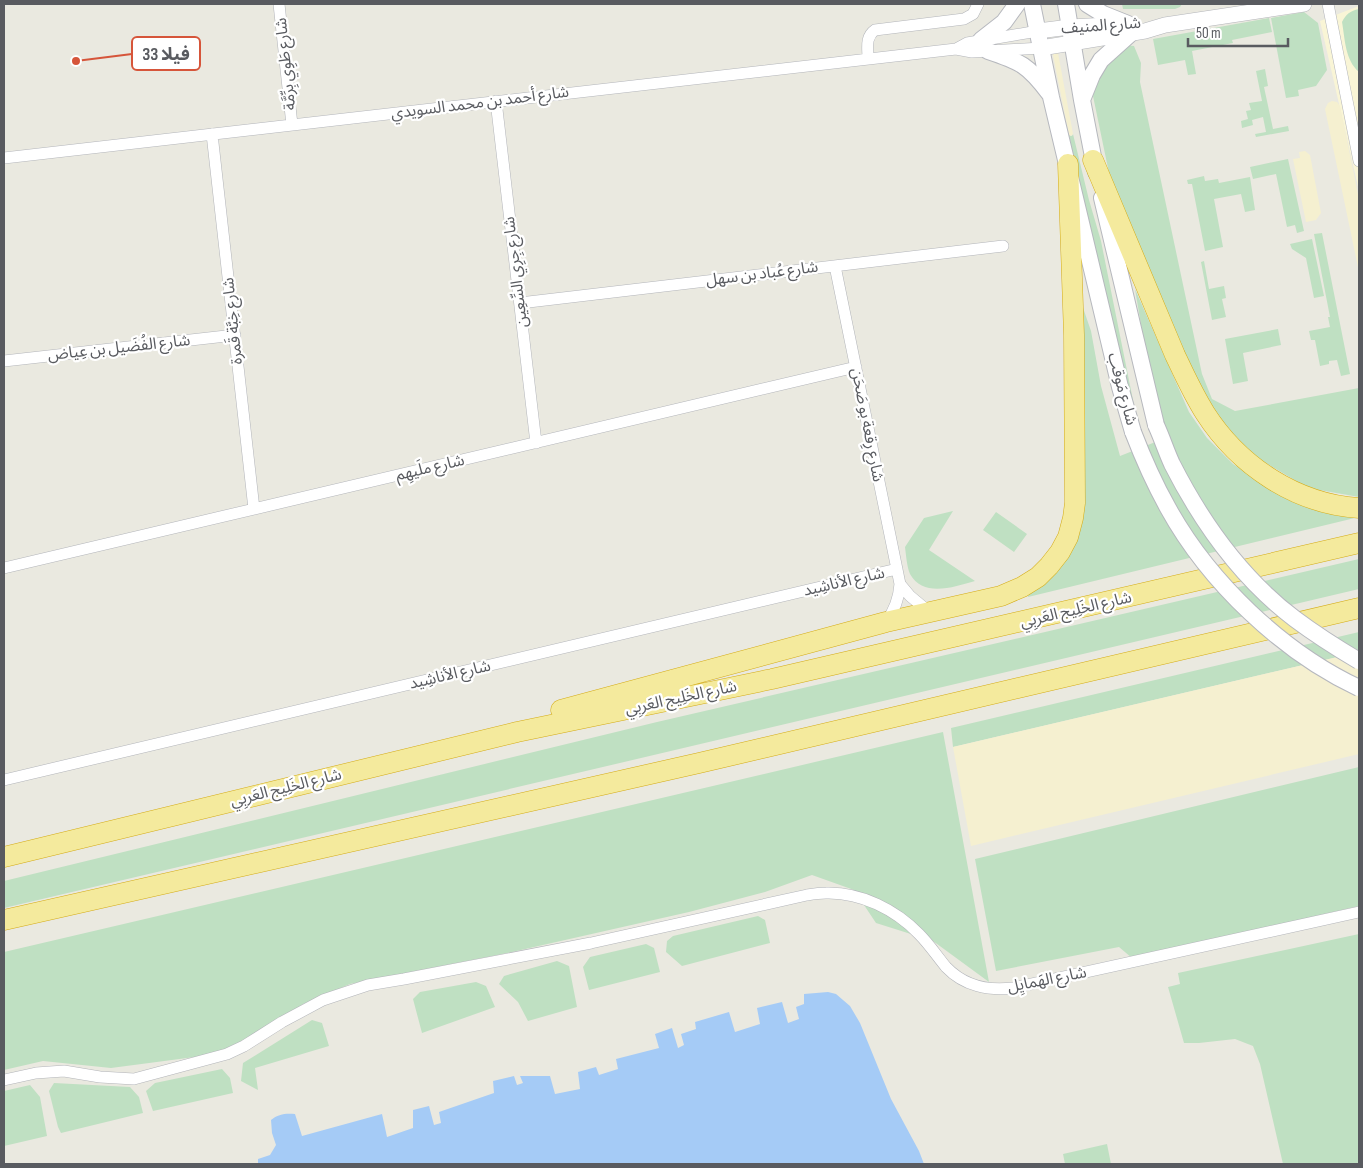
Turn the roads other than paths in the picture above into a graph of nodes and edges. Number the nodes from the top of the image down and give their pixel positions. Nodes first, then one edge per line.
1 (279, 4) edge
2 (978, 4) edge
3 (1017, 4) edge
4 (1032, 4) edge
5 (1066, 4) edge
6 (1087, 4) edge
7 (1304, 4) edge
8 (1328, 4) edge
9 (1129, 29) junction
10 (1038, 31) junction
11 (1071, 35) junction
12 (985, 46) junction
13 (1041, 48) junction
14 (868, 59) junction
15 (1052, 97) junction
16 (1082, 100) junction
17 (496, 101) junction
18 (292, 125) junction
19 (212, 134) junction
20 (4, 158) edge
21 (1093, 160) junction
22 (1359, 161) edge
23 (1068, 164) junction
24 (1003, 246) dead end
25 (835, 266) junction
26 (520, 303) junction
27 (235, 335) junction
28 (4, 361) edge
29 (856, 367) junction
30 (536, 443) junction
31 (1359, 508) edge
32 (254, 509) junction
33 (1359, 543) edge
34 (4, 568) edge
35 (897, 570) junction
36 (900, 584) junction
37 (1359, 608) edge
38 (928, 612) junction
39 (886, 622) junction
40 (1359, 661) edge
41 (1359, 688) edge
42 (517, 732) junction
43 (4, 780) edge
44 (4, 857) edge
45 (1359, 912) edge
46 (4, 920) edge
47 (4, 1080) edge

1 - 18 street, شارع طَوِي بِرِّمَّة
2 - 14 street
3 - 12 main road
4 - 10 main road, شارع مَوقب
5 - 11 main road, شارع مَوقب
6 - 9 main road
7 - 9 street, شارع المنيف
8 - 22 street
9 - 11 street, شارع المنيف
9 - 16 main road
10 - 11 street, شارع المنيف
10 - 12 street, شارع أحمد بن محمد السويدي
10 - 13 main road, شارع مَوقب
11 - 13 street, شارع المنيف
11 - 16 main road, شارع مَوقب
12 - 13 street, شارع أحمد بن محمد السويدي
12 - 14 street, شارع أحمد بن محمد السويدي
12 - 15 main road
13 - 15 main road, شارع مَوقب
14 - 17 street, شارع أحمد بن محمد السويدي
15 - 23 main road, شارع مَوقب
16 - 21 main road, شارع مَوقب
17 - 18 street, شارع أحمد بن محمد السويدي
17 - 26 street, شارع جِرِي السِّعِين
18 - 19 street, شارع أحمد بن محمد السويدي
19 - 20 street, شارع أحمد بن محمد السويدي
19 - 27 street, شارع خِبَّة قَمرة
21 - 31 highway
21 - 40 main road, شارع مَوقب, bridge
23 - 38 highway
23 - 41 main road, شارع مَوقب, bridge
24 - 25 street, شارع عُباد بن سهل
25 - 26 street, شارع عُباد بن سهل
25 - 29 street, شارع رِقعة بو صَحَن
26 - 30 street, شارع جِرِي السِّعِين
27 - 28 street, شارع الفُضَيل بن عِياض
27 - 32 street, شارع خِبَّة قَمرة
29 - 30 street, شارع ملَيهِم
29 - 35 street, شارع رِقعة بو صَحَن
30 - 32 street, شارع ملَيهِم
32 - 34 street, شارع ملَيهِم
33 - 42 highway, شارع الخَلِيج العَربِي
35 - 36 street, شارع رِقعة بو صَحَن
35 - 43 street, شارع الأناشِيد
36 - 38 street
36 - 39 street, شارع رِقعة بو صَحَن
37 - 46 highway
38 - 39 highway
39 - 42 highway
42 - 44 highway, شارع الخَلِيج العَربِي
45 - 47 street, شارع الهَمايِل

